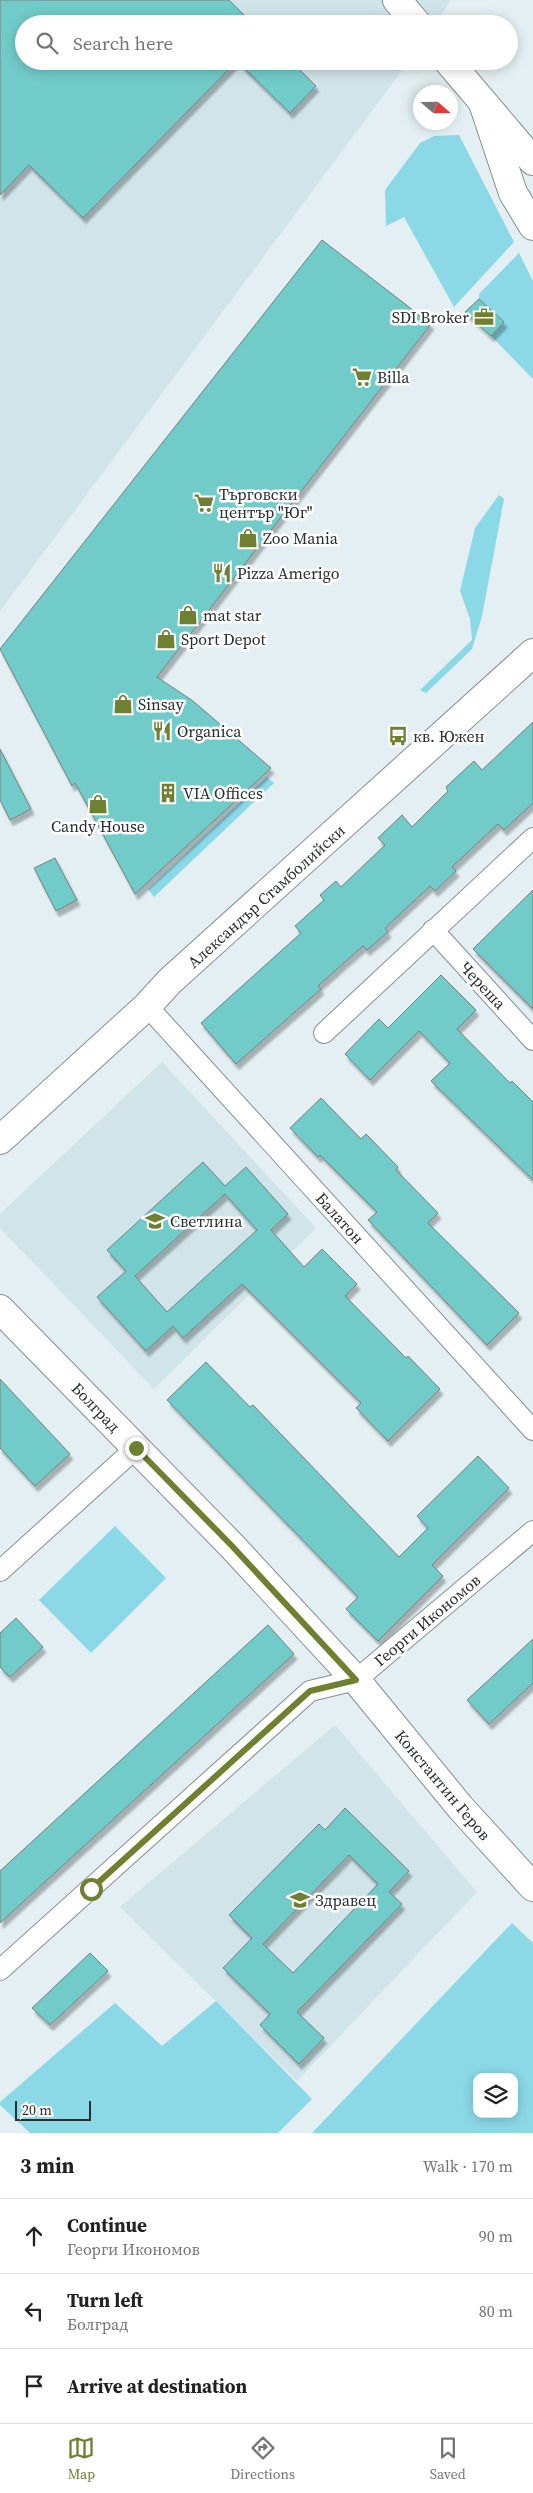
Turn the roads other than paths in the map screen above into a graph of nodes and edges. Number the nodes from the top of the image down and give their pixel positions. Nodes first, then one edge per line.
1 (397, 0) edge
2 (410, 15) edge
3 (455, 70) edge
4 (483, 104) junction
5 (533, 161) edge
6 (533, 226) edge
7 (533, 653) edge
8 (533, 838) edge
9 (433, 930) junction
10 (146, 1006) junction
11 (324, 1033) dead end
12 (533, 1040) edge
13 (0, 1140) edge
14 (0, 1309) edge
15 (533, 1430) edge
16 (136, 1448) junction
17 (533, 1531) edge
18 (0, 1571) edge
19 (356, 1680) junction
20 (533, 1887) edge
21 (0, 1970) edge

1 - 2 street
3 - 4 street
4 - 5 street
4 - 6 street
7 - 10 street, Александър Стамболийски
8 - 9 street
9 - 11 street
9 - 12 street, Череша
10 - 13 street, Александър Стамболийски
10 - 15 street, Балатон
14 - 16 street, Болград
16 - 18 street
16 - 19 street, Болград
17 - 19 street, Георги Икономов
19 - 20 street, Константин Геров
19 - 21 street, Георги Икономов

